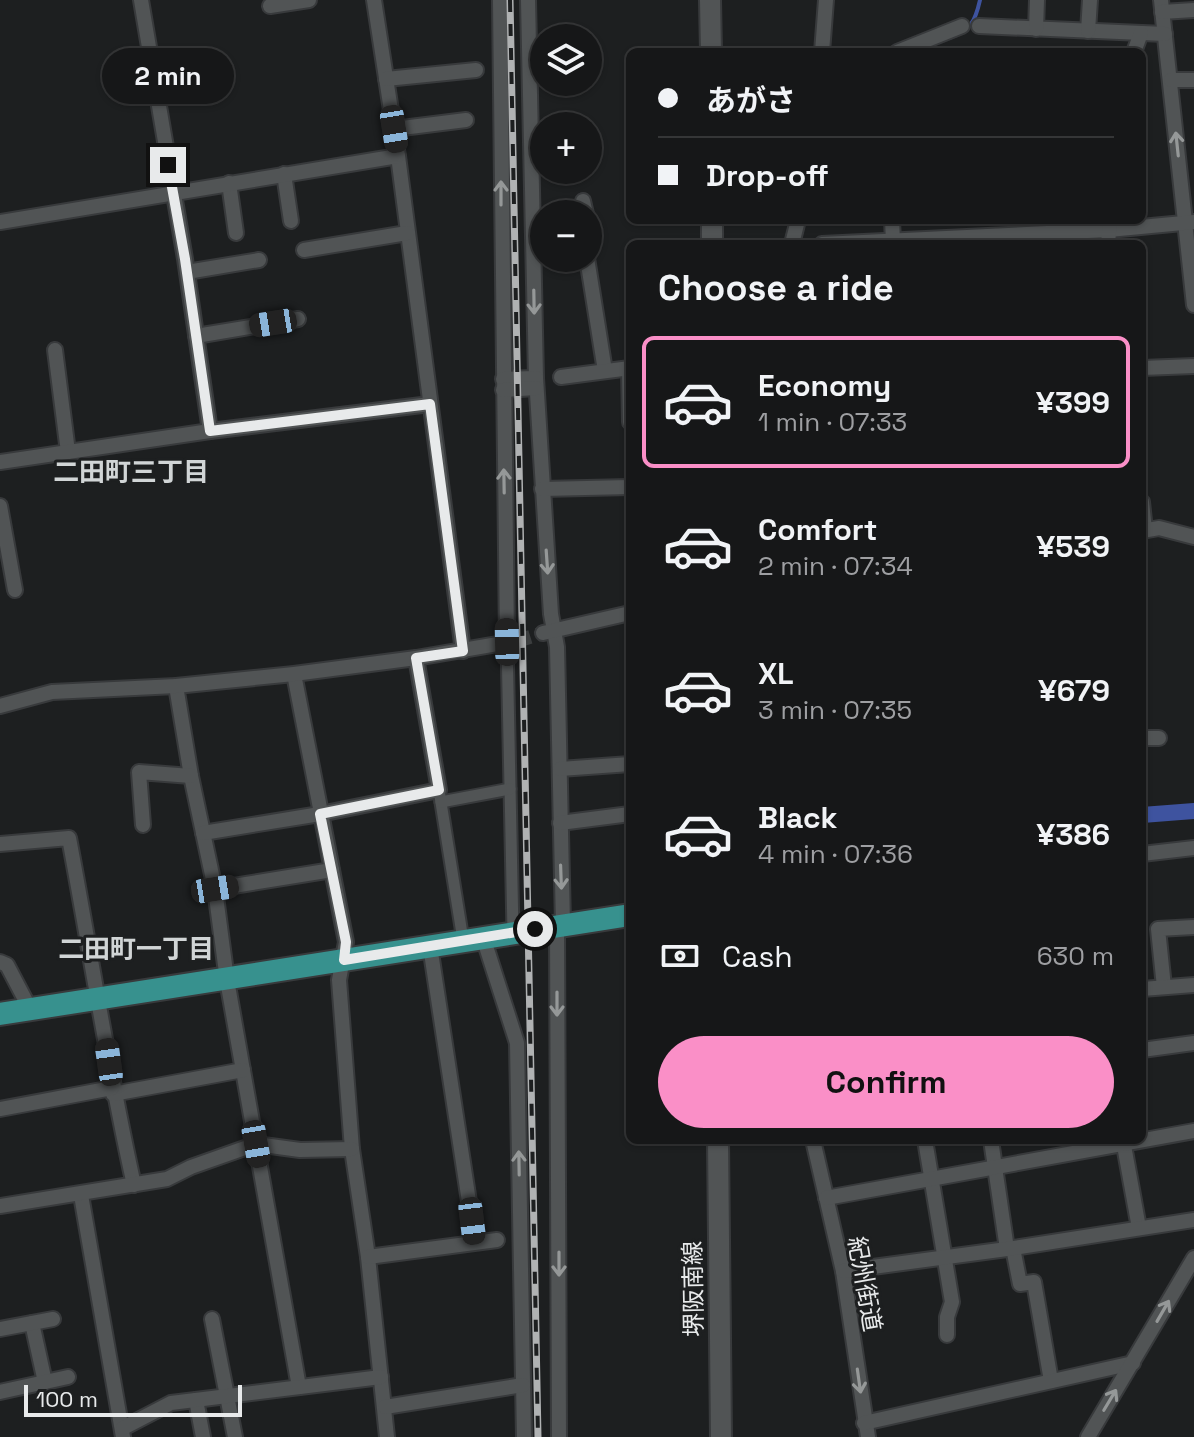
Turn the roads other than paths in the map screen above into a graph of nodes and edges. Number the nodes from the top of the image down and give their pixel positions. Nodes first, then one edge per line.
1 (141, 0) edge
2 (309, 0) edge
3 (374, 0) edge
4 (500, 0) edge
5 (528, 0) edge
6 (710, 0) edge
7 (826, 0) edge
8 (1037, 0) edge
9 (1090, 0) edge
10 (270, 6) dead end
11 (1162, 6) edge
12 (1194, 10) edge
13 (962, 26) dead end
14 (979, 26) dead end
15 (1036, 29) junction
16 (1088, 31) junction
17 (1141, 33) junction
18 (1165, 34) junction
19 (711, 48) edge
20 (822, 48) edge
21 (907, 48) edge
22 (1135, 48) edge
23 (152, 59) junction
24 (123, 63) dead end
25 (476, 70) dead end
26 (386, 79) junction
27 (1171, 80) junction
28 (1194, 80) edge
29 (466, 120) dead end
30 (394, 129) junction
31 (398, 156) junction
32 (284, 174) junction
33 (229, 183) junction
34 (172, 192) junction
35 (291, 221) dead end
36 (0, 222) edge
37 (1190, 223) edge
38 (1064, 226) edge
39 (1109, 231) edge
40 (236, 233) dead end
41 (407, 233) junction
42 (904, 240) edge
43 (304, 250) dead end
44 (259, 260) dead end
45 (187, 272) junction
46 (589, 272) edge
47 (1194, 305) edge
48 (298, 319) dead end
49 (196, 336) junction
50 (55, 350) dead end
51 (1194, 366) edge
52 (626, 368) edge
53 (1146, 368) edge
54 (605, 371) junction
55 (561, 377) dead end
56 (536, 383) junction
57 (503, 385) junction
58 (430, 404) junction
59 (210, 431) junction
60 (68, 452) junction
61 (0, 462) edge
62 (626, 487) edge
63 (542, 489) junction
64 (0, 506) edge
65 (1146, 530) edge
66 (1194, 537) edge
67 (15, 590) dead end
68 (626, 614) edge
69 (548, 632) junction
70 (512, 642) junction
71 (463, 651) junction
72 (416, 658) junction
73 (294, 674) junction
74 (176, 686) junction
75 (0, 706) edge
76 (1146, 738) edge
77 (1159, 738) dead end
78 (626, 764) edge
79 (560, 769) junction
80 (191, 776) junction
81 (510, 789) junction
82 (440, 796) junction
83 (320, 814) junction
84 (626, 815) edge
85 (560, 823) junction
86 (143, 825) dead end
87 (203, 833) junction
88 (0, 844) edge
89 (1194, 848) edge
90 (1146, 854) edge
91 (332, 870) junction
92 (215, 889) junction
93 (626, 916) edge
94 (560, 926) junction
95 (1194, 927) edge
96 (513, 932) junction
97 (473, 938) junction
98 (430, 946) junction
99 (344, 960) junction
100 (0, 962) edge
101 (227, 980) junction
102 (1194, 985) edge
103 (1164, 987) junction
104 (1146, 989) edge
105 (99, 998) junction
106 (30, 1009) junction
107 (0, 1014) edge
108 (1194, 1043) edge
109 (1146, 1049) edge
110 (243, 1070) junction
111 (113, 1091) junction
112 (0, 1109) edge
113 (1194, 1131) edge
114 (1146, 1139) edge
115 (256, 1144) junction
116 (718, 1144) edge
117 (814, 1144) edge
118 (926, 1144) edge
119 (992, 1144) edge
120 (1114, 1144) edge
121 (1124, 1144) edge
122 (352, 1149) junction
123 (995, 1168) junction
124 (931, 1180) junction
125 (134, 1185) junction
126 (81, 1195) junction
127 (826, 1198) junction
128 (0, 1206) edge
129 (1194, 1220) edge
130 (1139, 1228) junction
131 (497, 1240) dead end
132 (475, 1241) junction
133 (1010, 1249) junction
134 (368, 1257) junction
135 (946, 1258) junction
136 (1194, 1258) edge
137 (843, 1271) junction
138 (53, 1319) dead end
139 (212, 1319) dead end
140 (32, 1323) junction
141 (0, 1329) edge
142 (947, 1335) dead end
143 (1133, 1363) junction
144 (68, 1377) dead end
145 (381, 1377) junction
146 (1051, 1381) junction
147 (45, 1382) junction
148 (523, 1385) junction
149 (299, 1387) junction
150 (0, 1392) edge
151 (228, 1396) junction
152 (196, 1400) junction
153 (385, 1407) junction
154 (866, 1430) edge
155 (123, 1433) edge
156 (203, 1437) edge
157 (235, 1437) edge
158 (387, 1437) edge
159 (524, 1437) edge
160 (559, 1437) edge
161 (721, 1437) edge
162 (1088, 1437) edge

1 - 23 street
2 - 10 street
3 - 26 street
57 -> 4 street
5 -> 56 street
6 - 19 main road
7 - 20 street
8 - 15 street
9 - 16 street
11 - 12 street
11 - 18 street
13 - 21 street
14 - 15 street
15 - 16 street
16 - 17 street
17 - 18 street
17 - 22 street
18 - 27 street
23 - 24 street
23 - 34 street
25 - 26 street
26 - 30 street
27 - 28 street
37 -> 27 street
29 - 30 street
30 - 31 street
31 - 32 street
31 - 41 street
32 - 33 street
32 - 35 street
33 - 34 street
33 - 40 street
34 - 36 street
34 - 45 street
37 - 39 street
37 - 47 street
38 - 39 street
38 - 42 street
41 - 43 street
41 - 58 street
44 - 45 street
45 - 49 street
46 - 54 street
48 - 49 street
49 - 59 street
50 - 60 street
51 - 53 street
52 - 54 street
54 - 55 street
56 - 57 street
56 - 63 street
70 -> 57 street
58 - 59 street
58 - 71 street
59 - 60 street
60 - 61 street
62 - 63 street
63 -> 69 street
64 - 67 street
65 - 66 street
68 - 69 street
69 - 79 street
70 - 71 street
70 - 81 street
71 - 72 street
72 - 73 street
72 - 82 street
73 - 74 street
73 - 83 street
74 - 75 street
74 - 80 street
76 - 77 street
78 - 79 street
79 - 85 street
80 - 86 street
80 - 87 street
81 - 82 street
81 - 96 street
82 - 83 street
82 - 97 street
83 - 87 street
83 - 91 street
84 - 85 street
85 -> 94 street
87 - 92 street
88 - 105 street
89 - 90 street
91 - 92 street
91 - 99 street
92 - 101 street
93 - 94 main road
94 - 96 main road
94 -> 160 street
95 - 103 street
96 - 97 main road
97 - 98 main road
148 -> 97 street
98 - 99 main road
98 - 132 street
99 - 101 main road
99 - 122 street
100 - 106 street
101 - 105 main road
101 - 110 street
102 - 103 street
103 - 104 street
105 - 106 main road
105 - 111 street
106 - 107 main road
108 - 109 street
110 - 111 street
110 - 115 street
111 - 112 street
111 - 125 street
113 - 114 street
115 - 122 street
115 - 125 street
115 - 149 street
116 - 161 main road, 堺阪南線
117 - 127 street, 紀州街道
118 - 124 street
119 - 123 street
120 - 123 street
121 - 130 street
122 - 134 street
123 - 124 street
123 - 133 street
124 - 127 street
124 - 135 street
125 - 126 street
126 - 128 street
126 - 155 street
127 - 137 street, 紀州街道
129 - 130 street
130 - 133 street
131 - 132 street
132 - 134 street
133 - 135 street
133 - 146 street
134 - 145 street
135 - 137 street
135 - 142 street
143 -> 136 street
137 -> 154 street, 紀州街道
138 - 140 street
139 - 151 street
140 - 141 street
140 - 147 street
143 - 146 street
162 -> 143 street
144 - 147 street
145 - 149 street
145 - 153 street
146 - 154 street
147 - 150 street
148 - 153 street
148 - 159 street
149 - 151 street
151 - 152 street
151 - 157 street
152 - 155 street
152 - 156 street
153 - 158 street

